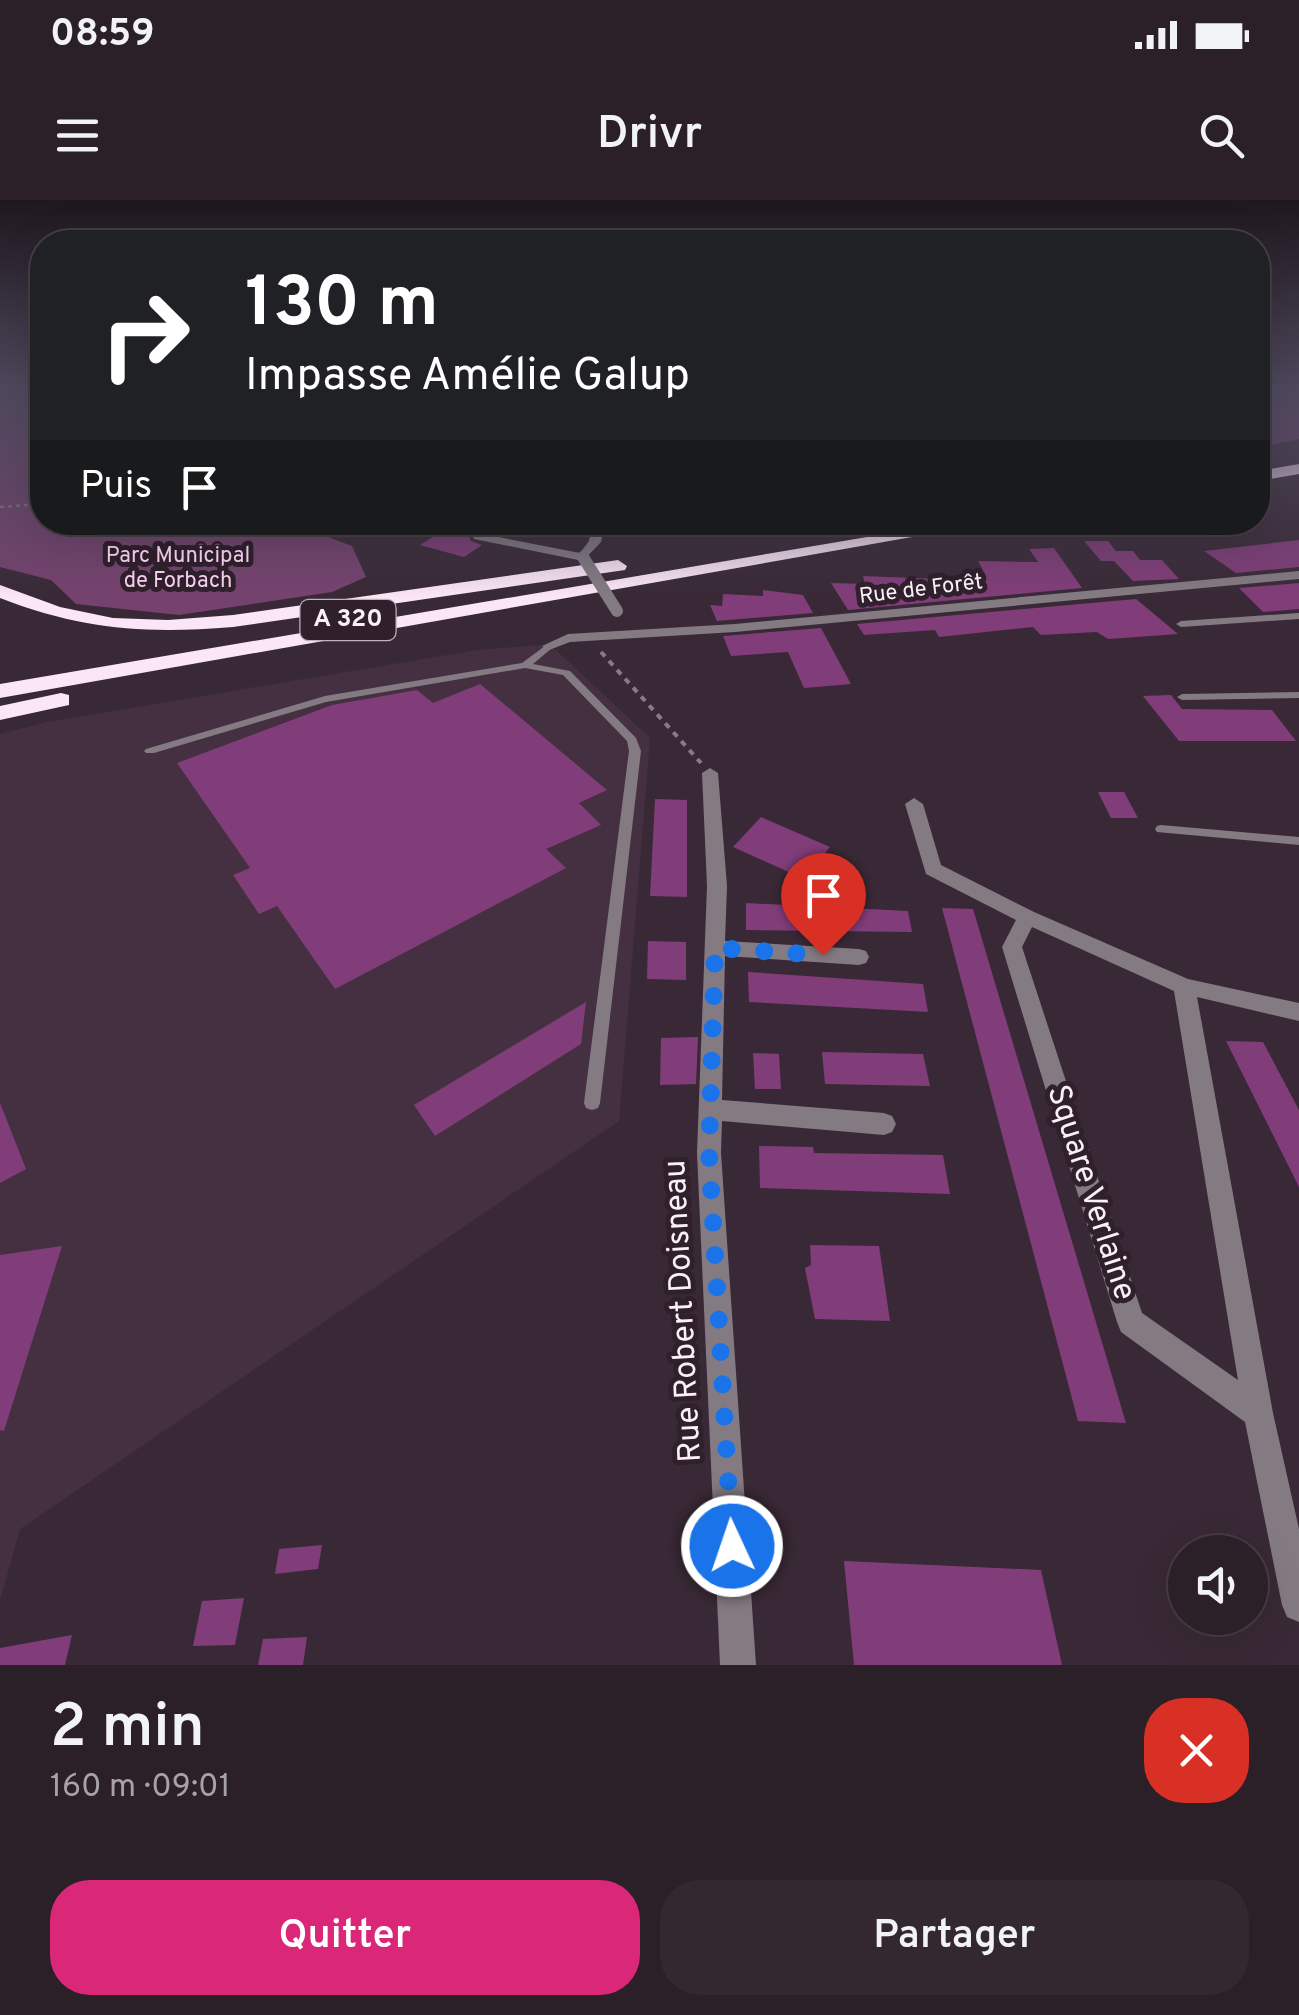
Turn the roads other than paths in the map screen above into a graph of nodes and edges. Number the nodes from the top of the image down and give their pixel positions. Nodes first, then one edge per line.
1 (1299, 469) edge
2 (1270, 474) edge
3 (478, 535) edge
4 (596, 535) edge
5 (833, 535) edge
6 (913, 535) edge
7 (583, 557) junction
8 (695, 558) junction
9 (1299, 575) edge
10 (0, 592) edge
11 (582, 592) junction
12 (1299, 616) edge
13 (1181, 624) dead end
14 (637, 632) junction
15 (549, 646) joint
16 (525, 664) junction
17 (0, 677) edge
18 (0, 691) edge
19 (1299, 695) edge
20 (1182, 697) dead end
21 (0, 713) edge
22 (150, 751) dead end
23 (710, 773) road end
24 (914, 804) dead end
25 (1161, 829) dead end
26 (1299, 841) edge
27 (1027, 917) junction
28 (715, 948) junction
29 (859, 957) dead end
30 (1184, 986) junction
31 (1299, 1012) edge
32 (592, 1103) dead end
33 (713, 1110) junction
34 (884, 1124) dead end
35 (1258, 1413) junction
36 (1299, 1605) edge
37 (738, 1665) edge

1 - 2 highway
3 - 7 street
4 - 7 street
5 - 8 highway, A 320
6 - 11 highway, A 320
7 - 14 street, bridge
8 - 10 highway
8 - 17 highway, A 320
9 - 14 street, Rue de Forêt
11 - 18 highway, A 320
11 - 21 highway
12 - 13 lane
14 - 15 street, Rue de Forêt
15 - 16 lane
16 - 22 lane
16 - 32 lane
19 - 20 lane
23 - 28 street, Rue Robert Doisneau
24 - 27 street
25 - 26 lane
27 - 30 street
27 - 35 street, Square Verlaine
28 - 29 street
28 - 33 street, Rue Robert Doisneau
30 - 31 street
30 - 35 street
33 - 34 street
33 - 37 street, Rue Robert Doisneau
35 - 36 street

